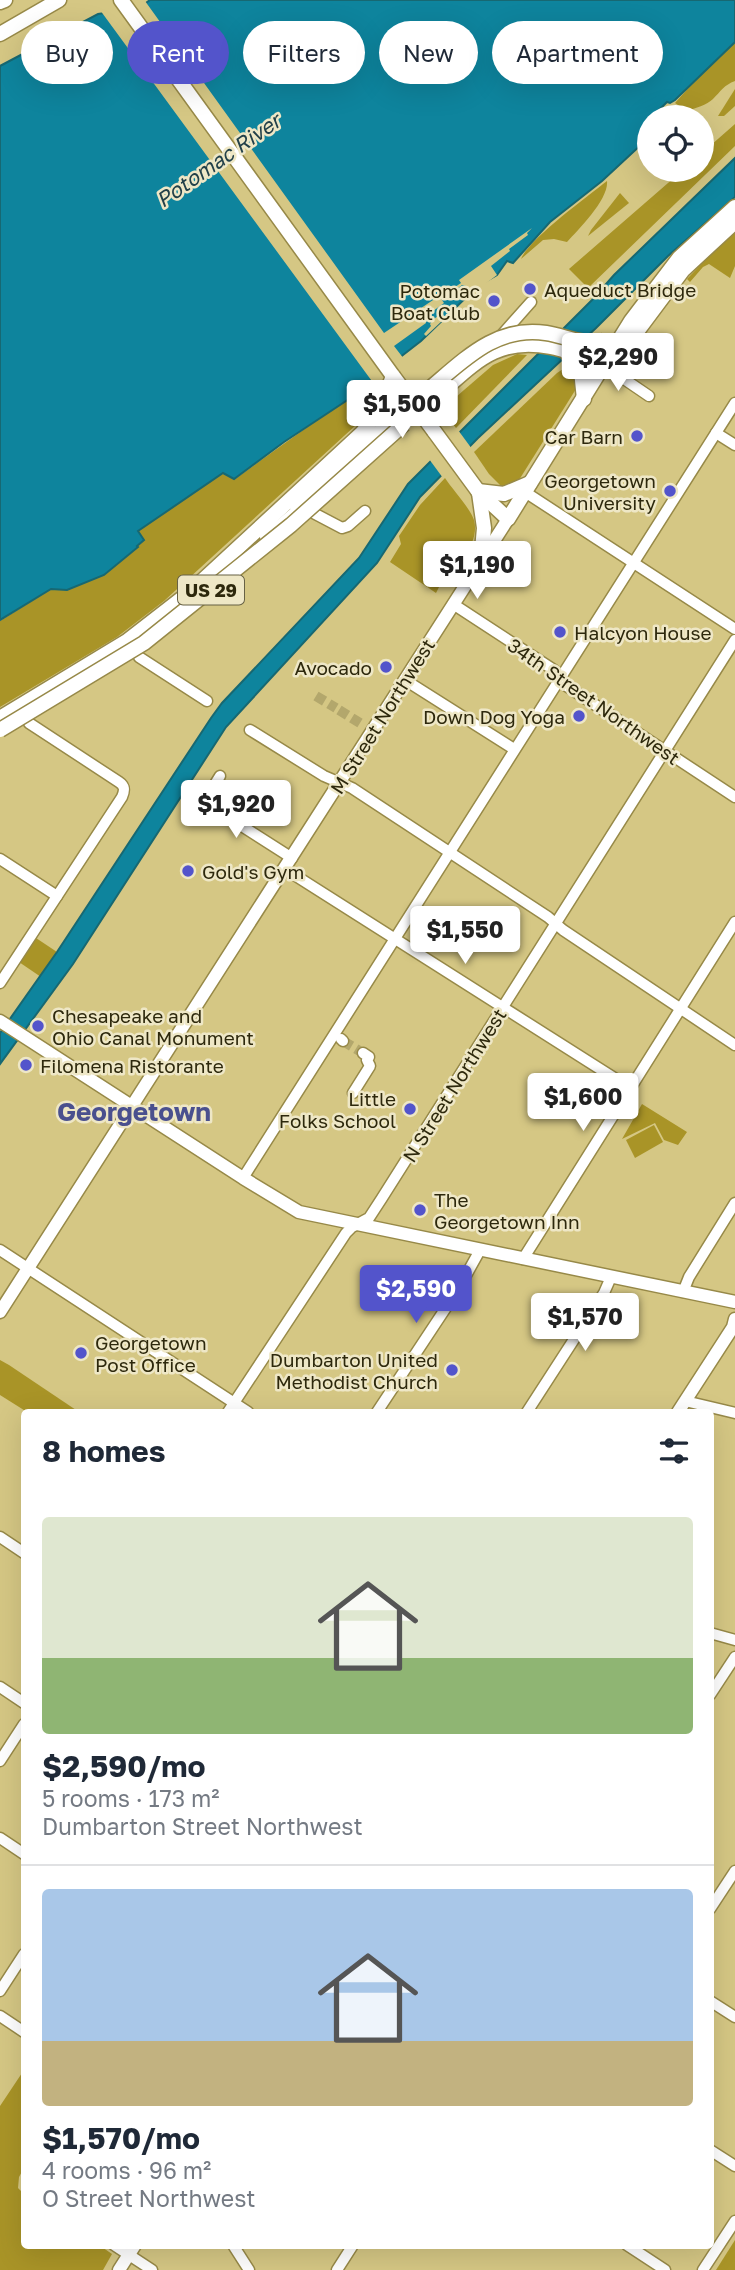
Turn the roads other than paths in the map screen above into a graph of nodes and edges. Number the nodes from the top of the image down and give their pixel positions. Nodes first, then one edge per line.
1 (59, 0) edge
2 (121, 0) edge
3 (0, 34) edge
4 (735, 207) edge
5 (735, 222) edge
6 (531, 302) dead end
7 (631, 321) junction
8 (582, 361) junction
9 (605, 366) junction
10 (393, 376) junction
11 (649, 396) dead end
12 (583, 399) junction
13 (735, 402) edge
14 (716, 433) junction
15 (735, 446) edge
16 (528, 487) junction
17 (478, 491) junction
18 (301, 507) junction
19 (365, 511) dead end
20 (508, 519) junction
21 (481, 561) junction
22 (633, 562) junction
23 (189, 593) junction
24 (453, 604) junction
25 (735, 629) edge
26 (735, 640) edge
27 (139, 657) dead end
28 (560, 678) junction
29 (405, 680) junction
30 (207, 701) dead end
31 (0, 718) edge
32 (29, 723) dead end
33 (0, 724) edge
34 (0, 730) edge
35 (250, 730) dead end
36 (514, 749) junction
37 (665, 751) junction
38 (220, 776) dead end
39 (340, 783) junction
40 (735, 797) edge
41 (450, 852) junction
42 (0, 859) edge
43 (289, 864) junction
44 (57, 896) junction
45 (735, 922) edge
46 (555, 923) junction
47 (394, 939) junction
48 (0, 983) edge
49 (502, 1008) junction
50 (680, 1009) junction
51 (2, 1022) edge
52 (735, 1045) edge
53 (363, 1053) dead end
54 (630, 1088) junction
55 (353, 1093) dead end
56 (133, 1107) junction
57 (243, 1178) junction
58 (735, 1203) edge
59 (356, 1225) junction
60 (0, 1250) edge
61 (480, 1250) junction
62 (523, 1259) junction
63 (29, 1269) junction
64 (611, 1277) junction
65 (683, 1292) junction
66 (735, 1302) edge
67 (0, 1312) edge
68 (735, 1319) edge
69 (681, 1407) edge
70 (231, 1408) edge
71 (379, 1409) edge
72 (529, 1409) edge
73 (699, 1409) edge
74 (714, 1411) edge
75 (735, 1413) edge
76 (2, 1542) edge
77 (21, 1552) edge
78 (714, 1634) edge
79 (735, 1640) edge
80 (735, 1657) edge
81 (0, 1687) edge
82 (714, 1689) edge
83 (21, 1701) edge
84 (21, 1729) edge
85 (0, 1761) edge
86 (0, 1838) edge
87 (21, 1852) edge
88 (735, 1871) edge
89 (714, 1903) edge
90 (21, 1959) edge
91 (0, 1992) edge
92 (714, 2004) edge
93 (0, 2016) edge
94 (735, 2017) edge
95 (21, 2030) edge
96 (714, 2153) edge
97 (735, 2166) edge
98 (735, 2221) edge
99 (236, 2249) edge
100 (350, 2249) edge
101 (633, 2249) edge
102 (132, 2250) edge
103 (119, 2270) edge
104 (152, 2270) edge
105 (249, 2270) edge
106 (337, 2270) edge
107 (665, 2270) edge
108 (703, 2270) edge

1 - 3 highway
2 - 10 highway
4 - 7 highway
5 - 9 highway
6 - 18 street
7 - 8 highway, bridge
7 - 9 highway
8 - 9 highway
8 - 12 highway
9 - 11 street
9 - 12 highway, M Street Northwest
10 - 17 highway, bridge
10 - 23 highway, US 29
12 - 16 highway, M Street Northwest
13 - 14 street
14 - 15 street
14 - 22 street
16 - 17 highway
16 - 20 highway, M Street Northwest
16 - 22 street
17 - 20 highway
17 - 21 highway
18 - 19 street
18 - 33 street
20 - 21 main road, M Street Northwest
21 - 24 main road, M Street Northwest
22 - 25 street
22 - 28 street
23 - 31 highway, US 29
23 - 34 highway, US 29, bridge
24 - 28 street, 34th Street Northwest
24 - 29 main road, M Street Northwest
26 - 37 street, N Street Northwest
27 - 30 street
28 - 36 street
28 - 37 street, 34th Street Northwest
29 - 36 street
29 - 39 main road, M Street Northwest
32 - 44 street
35 - 39 street
36 - 41 street
37 - 40 street, 34th Street Northwest
37 - 46 street, N Street Northwest
38 - 43 street
39 - 41 street
39 - 43 main road, M Street Northwest
41 - 46 street
41 - 47 street
42 - 44 street
43 - 47 street
43 - 56 main road, M Street Northwest
44 - 48 street
45 - 50 street
46 - 49 street, N Street Northwest
46 - 50 street
47 - 49 street
47 - 57 street
49 - 54 street
49 - 59 street, N Street Northwest
50 - 52 street
50 - 54 street
51 - 56 main road
53 - 55 street
54 - 62 street
56 - 57 main road
56 - 63 main road, M Street Northwest
57 - 59 main road
58 - 65 street
59 - 61 main road
59 - 70 street, N Street Northwest
60 - 63 street
61 - 62 main road
61 - 71 street
62 - 64 main road
63 - 67 main road, M Street Northwest
63 - 70 street
64 - 65 main road
64 - 72 street
65 - 66 main road
68 - 69 main road
69 - 73 street
74 - 75 street
76 - 77 street
78 - 79 street
80 - 82 street
81 - 83 street
84 - 85 street
86 - 87 street
88 - 89 street
90 - 91 street
92 - 94 street
93 - 95 street
96 - 97 street
98 - 108 street
99 - 105 street
100 - 106 street
101 - 107 street
102 - 103 main road
102 - 104 street

